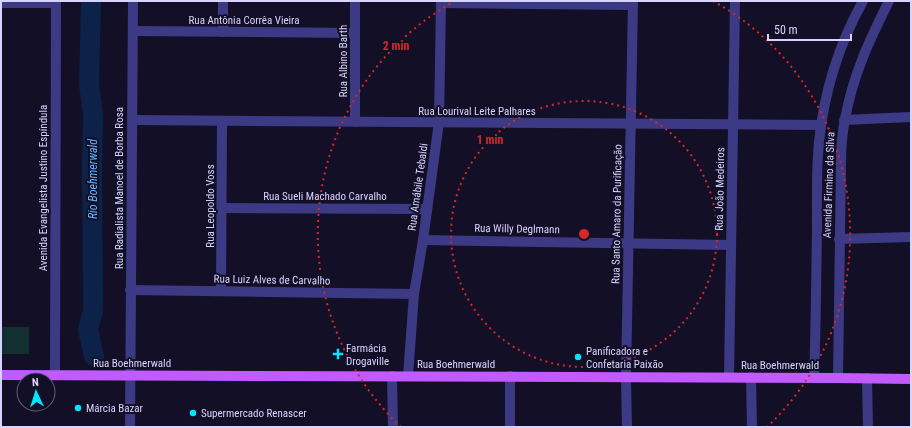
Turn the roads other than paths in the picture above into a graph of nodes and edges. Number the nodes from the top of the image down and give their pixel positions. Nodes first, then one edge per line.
1 (133, 1) edge
2 (223, 1) edge
3 (355, 1) edge
4 (735, 1) edge
5 (863, 1) edge
6 (889, 1) edge
7 (56, 2) edge
8 (441, 2) edge
9 (1, 3) edge
10 (633, 3) edge
11 (133, 32) junction
12 (223, 32) junction
13 (355, 33) junction
14 (911, 118) edge
15 (132, 120) junction
16 (844, 120) junction
17 (222, 121) junction
18 (355, 122) junction
19 (439, 122) junction
20 (631, 124) junction
21 (733, 125) junction
22 (821, 125) junction
23 (222, 208) junction
24 (427, 209) junction
25 (911, 237) edge
26 (839, 239) junction
27 (423, 240) junction
28 (628, 243) junction
29 (731, 245) junction
30 (130, 290) junction
31 (221, 291) junction
32 (414, 294) junction
33 (55, 372) edge
34 (1, 375) edge
35 (16, 375) edge
36 (56, 375) edge
37 (130, 375) junction
38 (392, 376) junction
39 (408, 376) junction
40 (510, 376) junction
41 (626, 377) junction
42 (729, 377) junction
43 (751, 377) junction
44 (814, 378) junction
45 (838, 378) junction
46 (867, 378) junction
47 (911, 379) edge
48 (130, 427) edge
49 (393, 427) edge
50 (510, 427) edge
51 (627, 427) edge
52 (752, 427) edge
53 (868, 427) edge

1 - 11 street, Rua Radialista Manoel de Borba Rosa
2 - 12 street
3 - 13 street, Rua Albino Barth
4 - 21 street, Rua João Medeiros
5 - 22 street, Avenida Firmino da Silva
6 - 16 street, Avenida Firmino da Silva
7 - 9 street
7 - 33 street, Avenida Evangelista Justino Espíndula
8 - 10 street
8 - 19 street, Rua Amábile Tebaldi
10 - 20 street, Rua Santo Amaro da Purificação
11 - 12 street, Rua Antônia Corrêa Vieira
11 - 15 street, Rua Radialista Manoel de Borba Rosa
12 - 13 street, Rua Antônia Corrêa Vieira
13 - 18 street, Rua Albino Barth
14 - 16 street
15 - 17 street, Rua Lourival Leite Palhares
15 - 30 street, Rua Radialista Manoel de Borba Rosa
16 - 26 street, Avenida Firmino da Silva
17 - 18 street, Rua Lourival Leite Palhares
17 - 23 street, Rua Leopoldo Voss
18 - 19 street, Rua Lourival Leite Palhares
19 - 20 street, Rua Lourival Leite Palhares
19 - 24 street, Rua Amábile Tebaldi
20 - 21 street, Rua Lourival Leite Palhares
20 - 28 street, Rua Santo Amaro da Purificação
21 - 22 street, Rua Lourival Leite Palhares
21 - 29 street, Rua João Medeiros
22 - 44 street, Avenida Firmino da Silva
23 - 24 street, Rua Sueli Machado Carvalho
23 - 31 street, Rua Leopoldo Voss
24 - 27 street, Rua Amábile Tebaldi
25 - 26 street
26 - 45 street, Avenida Firmino da Silva
27 - 28 street, Rua Willy Deglmann
27 - 32 street, Rua Amábile Tebaldi
28 - 29 street, Rua Willy Deglmann
28 - 41 street, Rua Santo Amaro da Purificação
29 - 42 street, Rua João Medeiros
30 - 31 street, Rua Luiz Alves de Carvalho
30 - 37 street, Rua Radialista Manoel de Borba Rosa
31 - 32 street, Rua Luiz Alves de Carvalho
32 - 39 street, Rua Amábile Tebaldi
34 - 35 main road, Rua Boehmerwald
36 - 37 main road, Rua Boehmerwald
37 - 38 main road, Rua Boehmerwald
37 - 48 street, Rua Radialista Manoel de Borba Rosa
38 - 39 main road, Rua Boehmerwald
38 - 49 street
39 - 40 main road, Rua Boehmerwald
40 - 41 main road, Rua Boehmerwald
40 - 50 street
41 - 42 main road, Rua Boehmerwald
41 - 51 street, Rua Santo Amaro da Purificação
42 - 43 main road, Rua Boehmerwald
43 - 44 main road, Rua Boehmerwald
43 - 52 street
44 - 45 main road, Rua Boehmerwald
45 - 46 main road, Rua Boehmerwald
46 - 47 main road, Rua Boehmerwald
46 - 53 street

